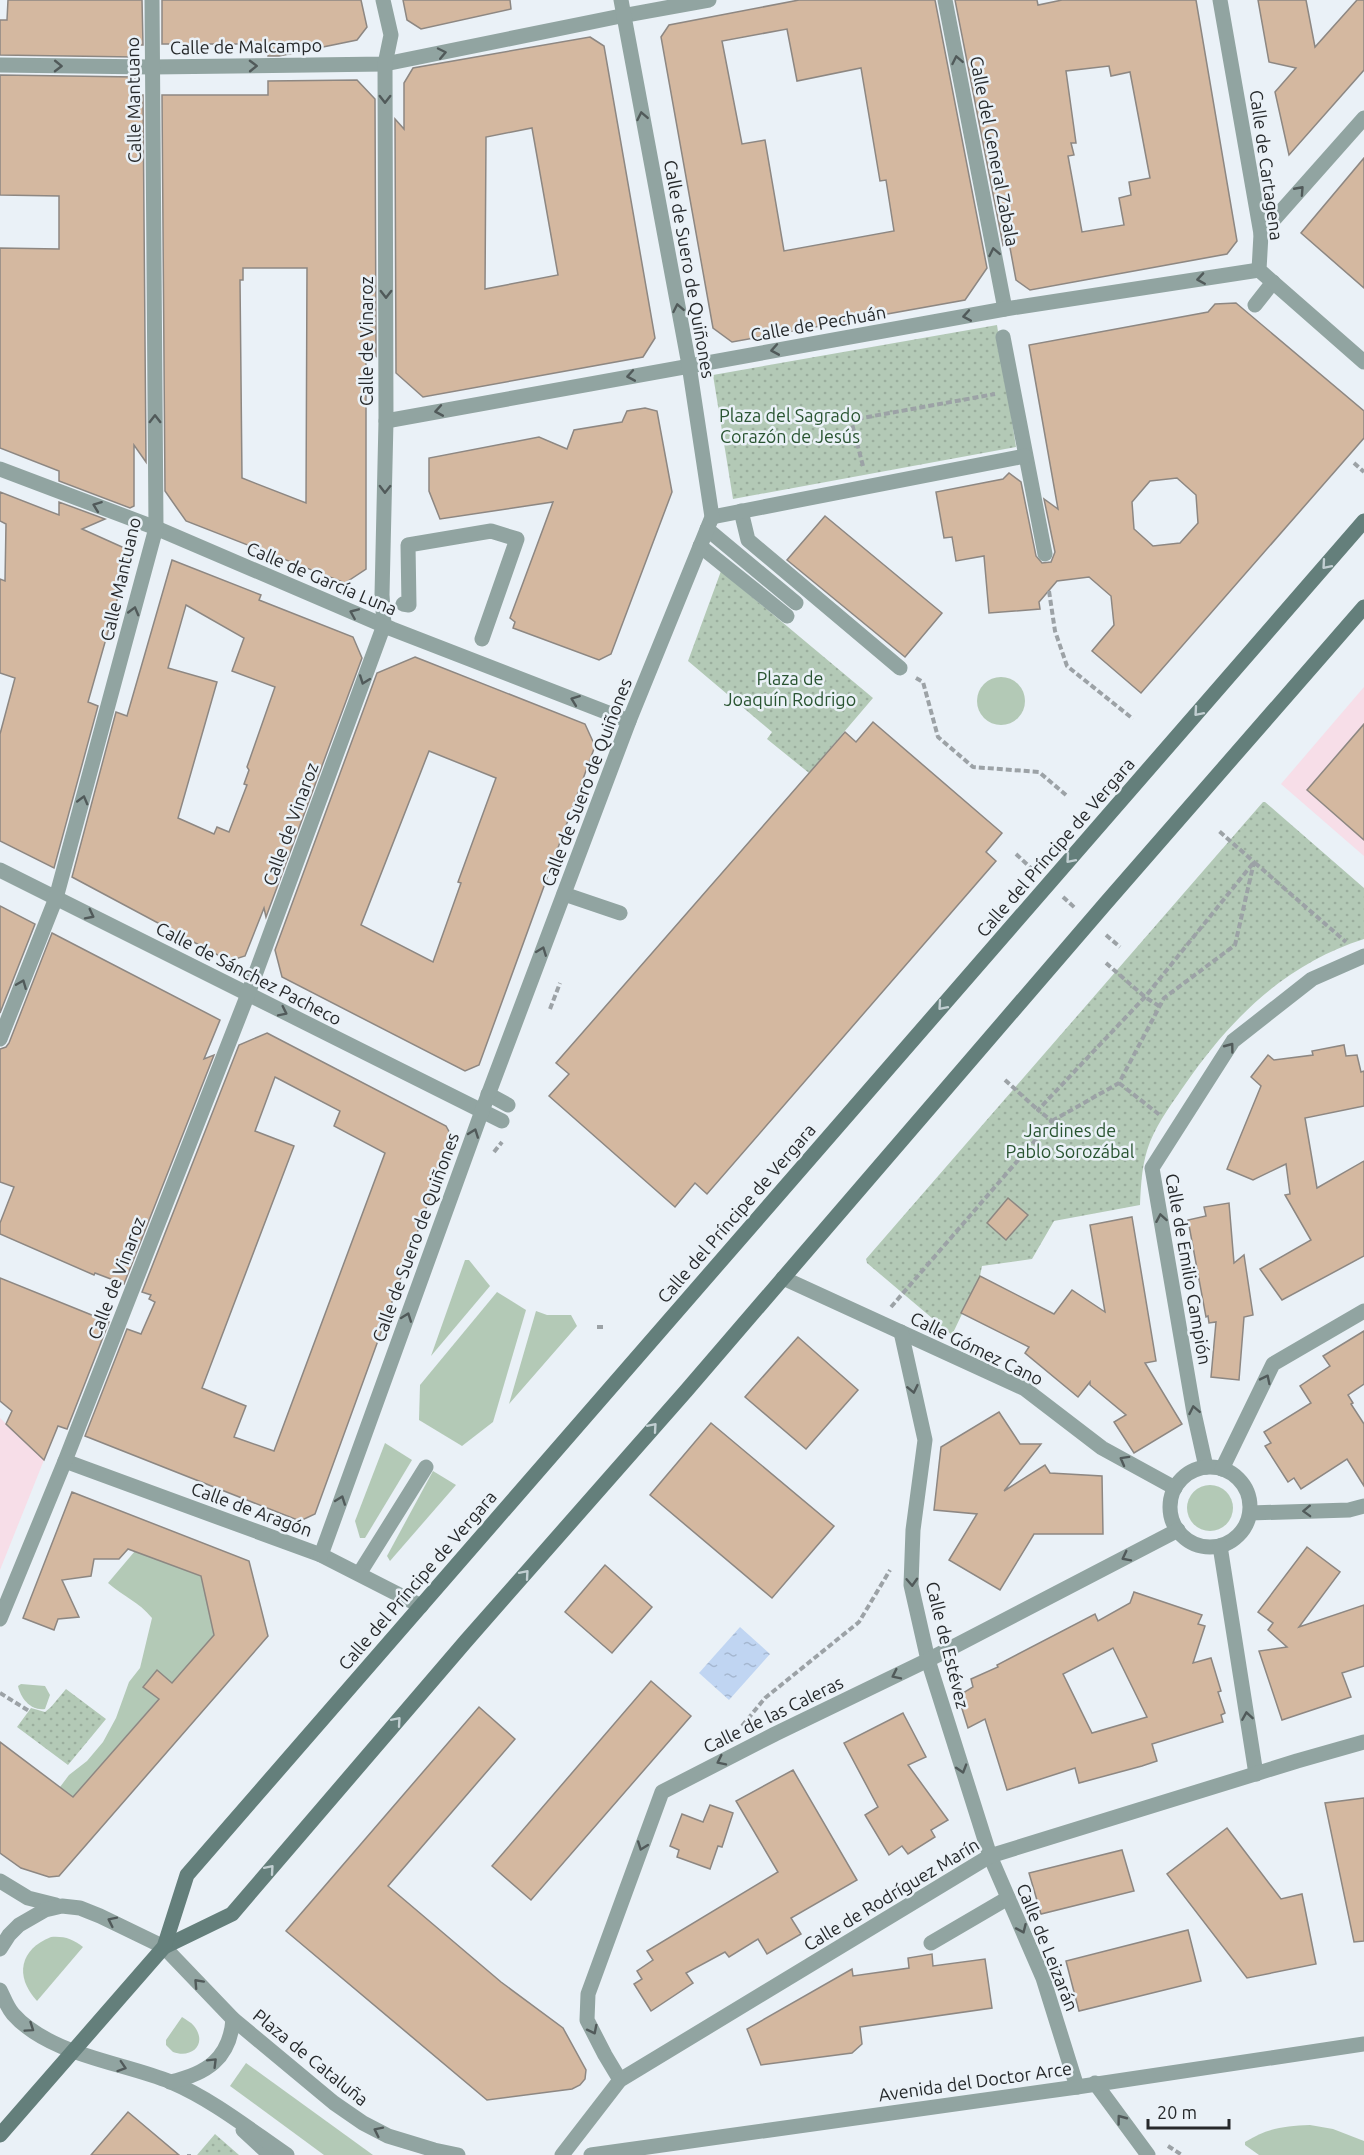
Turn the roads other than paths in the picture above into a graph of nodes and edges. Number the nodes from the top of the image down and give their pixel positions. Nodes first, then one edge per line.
1 (152, 0) edge
2 (383, 0) edge
3 (709, 0) edge
4 (945, 0) edge
5 (1220, 0) edge
6 (622, 8) edge
7 (385, 64) junction
8 (0, 65) edge
9 (152, 67) junction
10 (1364, 118) edge
11 (1261, 234) junction
12 (1259, 270) junction
13 (1273, 282) junction
14 (1255, 305) dead end
15 (1005, 309) junction
16 (1003, 337) dead end
17 (1364, 362) edge
18 (689, 365) junction
19 (386, 421) junction
20 (1026, 456) junction
21 (0, 470) edge
22 (741, 511) junction
23 (1364, 521) edge
24 (709, 523) junction
25 (156, 528) junction
26 (700, 546) junction
27 (1045, 554) dead end
28 (796, 603) dead end
29 (403, 604) dead end
30 (1364, 607) edge
31 (787, 616) dead end
32 (384, 625) junction
33 (482, 639) dead end
34 (900, 668) road end
35 (629, 721) junction
36 (0, 870) edge
37 (564, 894) junction
38 (56, 898) junction
39 (620, 913) dead end
40 (1363, 957) edge
41 (248, 994) junction
42 (0, 1039) edge
43 (488, 1094) junction
44 (508, 1105) dead end
45 (482, 1111) junction
46 (502, 1121) dead end
47 (783, 1278) junction
48 (1364, 1311) edge
49 (901, 1332) junction
50 (65, 1461) junction
51 (426, 1467) dead end
52 (1214, 1468) junction
53 (1175, 1488) junction
54 (1364, 1506) edge
55 (1250, 1513) junction
56 (1178, 1530) junction
57 (1220, 1546) junction
58 (321, 1555) junction
59 (359, 1574) junction
60 (421, 1606) junction
61 (0, 1619) edge
62 (928, 1660) junction
63 (1364, 1742) edge
64 (1256, 1774) junction
65 (990, 1856) junction
66 (0, 1881) edge
67 (1008, 1898) junction
68 (62, 1906) junction
69 (931, 1943) dead end
70 (164, 1947) junction
71 (0, 1949) edge
72 (0, 1990) edge
73 (232, 2019) junction
74 (1364, 2044) edge
75 (74, 2051) junction
76 (620, 2080) junction
77 (170, 2082) junction
78 (1095, 2083) junction
79 (1077, 2087) junction
80 (221, 2110) junction
81 (0, 2135) edge
82 (429, 2153) edge
83 (270, 2155) edge
84 (287, 2155) edge
85 (458, 2155) edge
86 (562, 2155) edge
87 (591, 2155) edge
88 (1148, 2155) edge

1 - 9 street, Calle Mantuano
2 - 7 street, Calle de Vinaroz
3 - 6 street, Calle de Malcampo
15 -> 4 street, Calle del General Zabala
5 - 11 street, Calle de Cartagena
7 -> 6 street, Calle de Malcampo
18 -> 6 street, Calle de Suero de Quiñones
9 -> 7 street, Calle de Malcampo
7 -> 19 street, Calle de Vinaroz
8 -> 9 street, Calle de Malcampo
25 -> 9 street, Calle Mantuano
11 -> 10 street
11 - 12 street, Calle de Cartagena
12 - 13 street
12 -> 15 street, Calle de Pechuán
13 - 14 street
13 - 17 street
15 -> 18 street, Calle de Pechuán
16 - 20 street
18 -> 19 street, Calle de Pechuán
18 - 24 street, Calle de Suero de Quiñones
19 -> 32 street, Calle de Vinaroz
20 - 22 street
20 - 27 street
25 -> 21 street, Calle de García Luna
22 - 24 street
22 - 34 street
23 -> 60 main road, Calle del Príncipe de Vergara
24 - 26 street, Calle de Suero de Quiñones
24 - 28 street
32 -> 25 street, Calle de García Luna
38 -> 25 street, Calle Mantuano
26 - 31 street
26 - 35 street, Calle de Suero de Quiñones
29 - 33 street
30 - 47 main road, Calle del Príncipe de Vergara
35 -> 32 street, Calle de García Luna
32 -> 41 street, Calle de Vinaroz
35 - 37 street, Calle de Suero de Quiñones
36 - 38 street, Calle de Sánchez Pacheco
37 - 39 street
43 -> 37 street, Calle de Suero de Quiñones
38 -> 41 street, Calle de Sánchez Pacheco
42 -> 38 street, Calle Mantuano
52 -> 40 street, Calle de Emilio Campión
41 -> 45 street, Calle de Sánchez Pacheco
41 - 50 street, Calle de Vinaroz
43 - 44 street
43 - 45 street, Calle de Suero de Quiñones
45 - 46 street, Calle de Sánchez Pacheco
58 -> 45 street, Calle de Suero de Quiñones
47 - 49 street, Calle Gómez Cano
70 -> 47 main road, Calle del Príncipe de Vergara
52 -> 48 street
53 -> 49 street, Calle Gómez Cano
49 -> 62 street, Calle de Estévez
50 - 58 street, Calle de Aragón
50 - 61 street, Calle de Vinaroz
51 - 59 street
52 - 53 street
52 - 55 street
53 - 56 street
54 -> 55 street
55 - 57 street
56 - 57 street
56 -> 62 street, Calle de las Caleras
64 -> 57 street
58 - 59 street, Calle de Aragón
59 - 60 street, Calle de Aragón
60 - 70 main road, Calle del Príncipe de Vergara
62 -> 65 street, Calle de Estévez
62 -> 76 street, Calle de las Caleras
63 - 64 street, Calle de Rodríguez Marín
64 - 65 street, Calle de Rodríguez Marín
65 - 67 street, Calle de Leizarán
65 - 76 street, Calle de Rodríguez Marín
66 - 68 street, Plaza de Cataluña
67 - 69 street
67 -> 79 street, Calle de Leizarán
70 -> 68 street, Plaza de Cataluña
68 - 71 street
73 -> 70 street, Plaza de Cataluña
70 - 75 main road, Calle del Príncipe de Vergara
72 -> 75 street
77 -> 73 street, Plaza de Cataluña
82 -> 73 street, Plaza de Cataluña
74 - 78 street, Avenida del Doctor Arce
75 -> 77 street
75 - 81 main road, Calle del Príncipe de Vergara
76 - 86 street, Calle de Rodríguez Marín
77 - 80 street
78 - 79 street, Avenida del Doctor Arce
88 -> 78 street
79 - 87 street, Avenida del Doctor Arce
80 - 83 street
80 - 84 street
82 - 85 street

